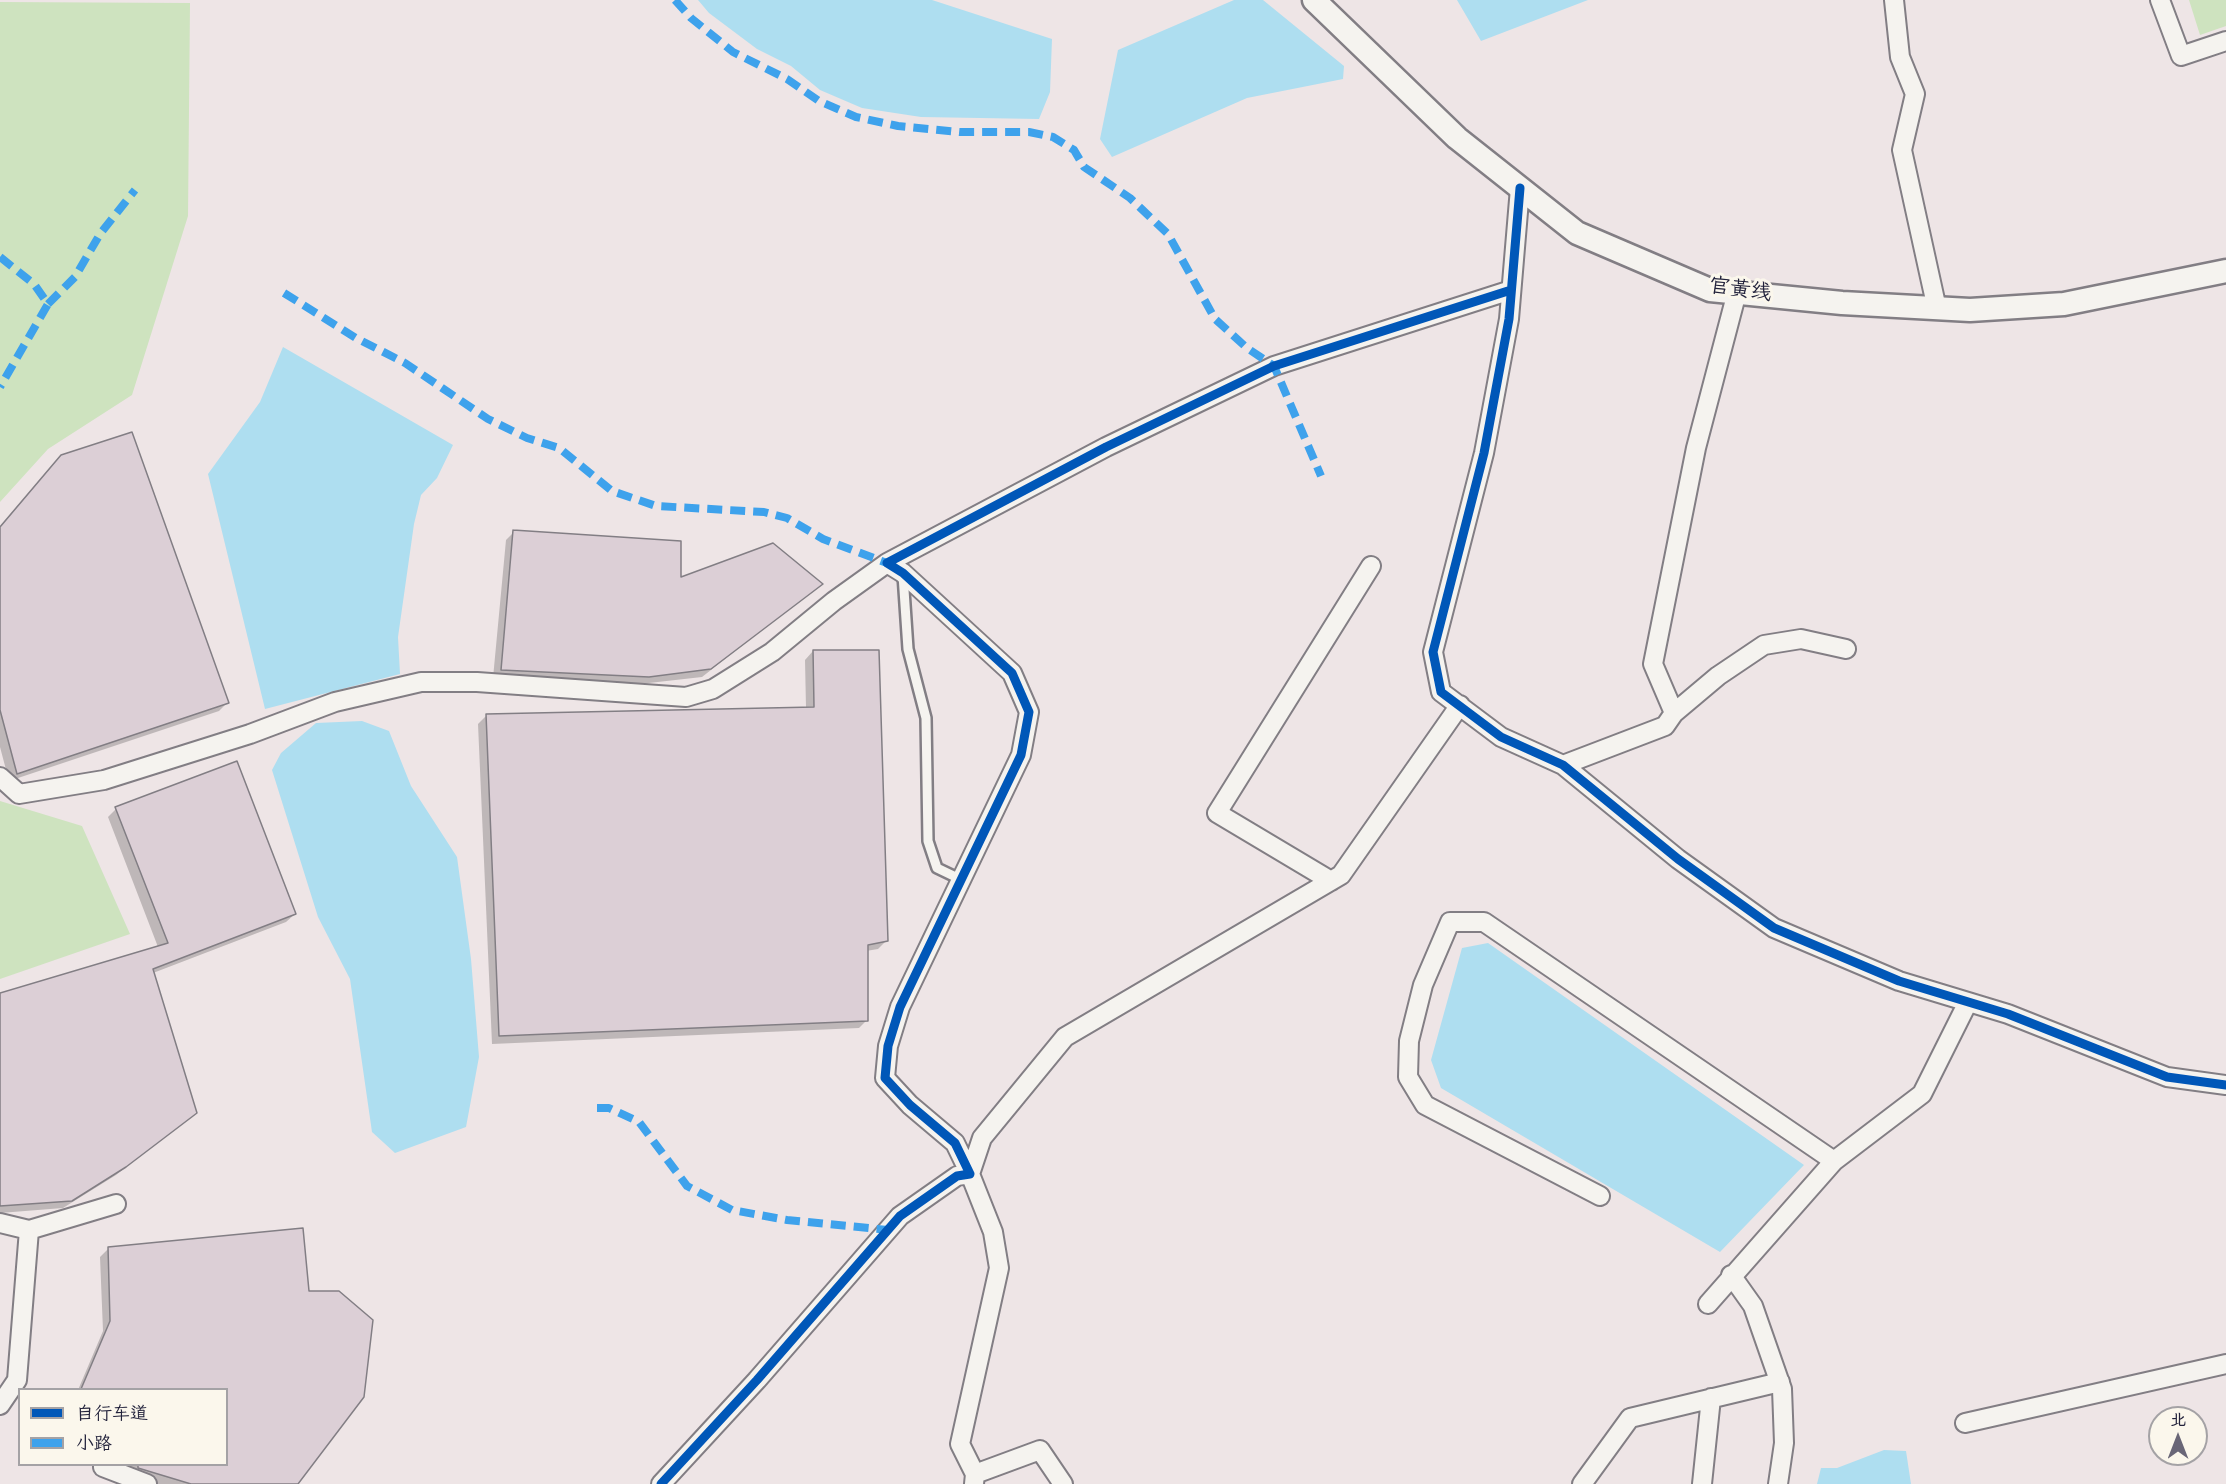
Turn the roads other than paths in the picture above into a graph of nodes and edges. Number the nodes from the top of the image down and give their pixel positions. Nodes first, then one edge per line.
1 (1314, 0) edge
2 (1894, 0) edge
3 (2160, 0) edge
4 (2226, 41) edge
5 (1520, 188) junction
6 (2226, 271) edge
7 (1511, 290) junction
8 (1737, 292) junction
9 (1937, 309) junction
10 (887, 563) junction
11 (1371, 566) dead end
12 (903, 573) junction
13 (1846, 649) dead end
14 (1460, 705) junction
15 (1674, 713) junction
16 (1563, 765) junction
17 (0, 777) edge
18 (962, 880) junction
19 (1331, 881) junction
20 (1968, 1002) junction
21 (2226, 1085) edge
22 (1834, 1161) junction
23 (970, 1174) junction
24 (1600, 1196) dead end
25 (116, 1204) dead end
26 (0, 1223) edge
27 (29, 1230) junction
28 (1731, 1275) junction
29 (1708, 1304) dead end
30 (2226, 1364) edge
31 (1780, 1382) junction
32 (1712, 1398) junction
33 (0, 1405) edge
34 (1965, 1423) dead end
35 (103, 1467) dead end
36 (975, 1479) edge
37 (147, 1484) edge
38 (661, 1484) edge
39 (1063, 1484) edge
40 (1581, 1484) edge
41 (1702, 1484) edge
42 (1778, 1484) edge

1 - 5 street, 官黄线
2 - 9 street
3 - 4 street
5 - 7 street
5 - 8 street, 官黄线
6 - 9 street, 官黄线
7 - 10 street
7 - 14 street
8 - 9 street, 官黄线
8 - 15 street
10 - 12 street
10 - 17 street
11 - 19 street
12 - 18 lane
12 - 18 street
13 - 15 street
14 - 16 street
14 - 19 street
15 - 16 street
16 - 20 street
18 - 23 street
19 - 23 street
20 - 21 street
20 - 22 street
22 - 24 street
22 - 28 street
23 - 36 street
23 - 38 street
25 - 27 street
26 - 27 street
27 - 33 street
28 - 29 street
28 - 31 street
30 - 34 street
31 - 32 street
31 - 42 street
32 - 40 street
32 - 41 street
35 - 37 street
36 - 39 street

